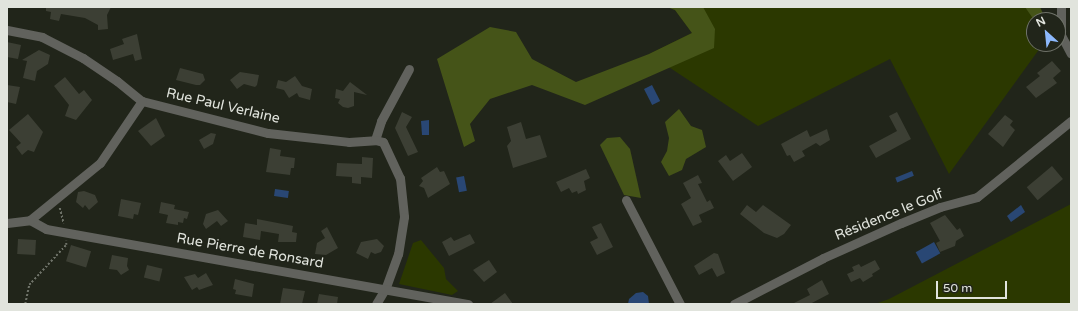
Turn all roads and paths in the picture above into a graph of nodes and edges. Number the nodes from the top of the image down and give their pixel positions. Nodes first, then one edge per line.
1 (1061, 7) edge
2 (7, 30) edge
3 (1071, 54) edge
4 (408, 69) dead end
5 (142, 101) junction
6 (1071, 121) edge
7 (375, 140) junction
8 (57, 196) junction
9 (626, 200) dead end
10 (30, 220) junction
11 (7, 223) edge
12 (66, 233) junction
13 (385, 289) junction
14 (25, 304) edge
15 (376, 304) edge
16 (468, 304) edge
17 (680, 304) edge
18 (734, 304) edge

1 - 3 street
2 - 5 street, Rue Paul Verlaine
4 - 7 street
5 - 7 street, Rue Paul Verlaine
5 - 8 street
6 - 18 street, Résidence le Golf
7 - 13 street
8 - 10 street
8 - 12 path
9 - 17 street
10 - 11 street
10 - 12 street, Rue Pierre de Ronsard
12 - 13 street, Rue Pierre de Ronsard
12 - 14 path
13 - 15 street
13 - 16 street, Rue Pierre de Ronsard

